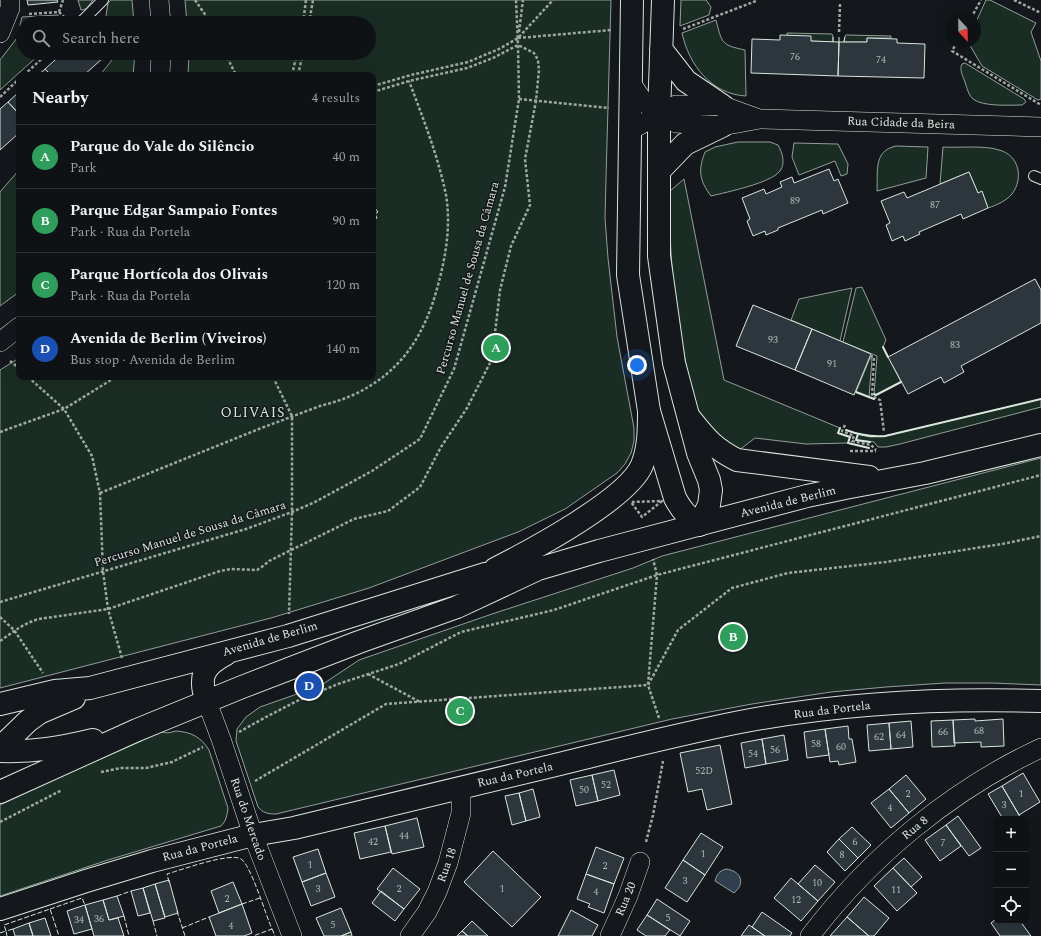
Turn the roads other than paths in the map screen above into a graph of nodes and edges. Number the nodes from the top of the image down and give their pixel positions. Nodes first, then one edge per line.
1 (10, 0) edge
2 (102, 0) edge
3 (160, 0) edge
4 (632, 0) edge
5 (663, 0) edge
6 (87, 16) edge
7 (161, 16) edge
8 (0, 34) edge
9 (661, 49) junction
10 (161, 60) edge
11 (160, 72) edge
12 (631, 83) junction
13 (659, 114) junction
14 (722, 116) junction
15 (1041, 127) edge
16 (631, 130) junction
17 (659, 171) junction
18 (16, 329) edge
19 (0, 342) edge
20 (650, 411) junction
21 (689, 417) junction
22 (1041, 445) edge
23 (890, 479) junction
24 (699, 525) junction
25 (538, 569) junction
26 (485, 574) junction
27 (232, 650) junction
28 (90, 688) junction
29 (1041, 701) edge
30 (207, 702) junction
31 (0, 704) edge
32 (137, 730) junction
33 (0, 748) edge
34 (1041, 748) edge
35 (0, 751) edge
36 (461, 787) junction
37 (0, 792) edge
38 (252, 835) junction
39 (640, 862) road end
40 (0, 909) edge
41 (292, 936) edge
42 (410, 936) edge
43 (610, 936) edge
44 (810, 936) edge

1 - 8 street
2 - 6 lane
3 - 7 street
4 - 12 main road
5 - 9 main road
9 - 13 main road
9 - 14 main road
10 - 11 street
12 - 13 street
12 - 16 main road
13 - 14 street, Rua Cidade da Beira
13 - 16 street, Rua Cidade da Beira
13 - 17 main road
14 - 15 street, Rua Cidade da Beira
14 - 17 main road
16 - 20 main road
17 - 21 main road
18 - 19 street
20 - 24 main road
20 - 26 main road
21 - 23 main road
21 - 24 main road
22 - 23 main road, Avenida de Berlim
23 - 24 main road, Avenida de Berlim
24 - 25 main road, Avenida de Berlim
25 - 26 main road, Avenida de Berlim
25 - 30 main road, Avenida de Berlim
26 - 27 main road, Avenida de Berlim
27 - 28 main road, Avenida de Berlim
27 - 30 main road
28 - 31 main road, Avenida de Berlim
28 - 33 main road
29 - 36 main road, Rua da Portela
30 - 32 main road, Avenida de Berlim
30 - 38 street, Rua do Mercado
32 - 35 main road
32 - 37 main road
34 - 44 street, Rua 8
36 - 38 main road, Rua da Portela
36 - 42 street, Rua 18
38 - 40 main road, Rua da Portela
38 - 41 street, Rua do Mercado
39 - 43 street, Rua 20

